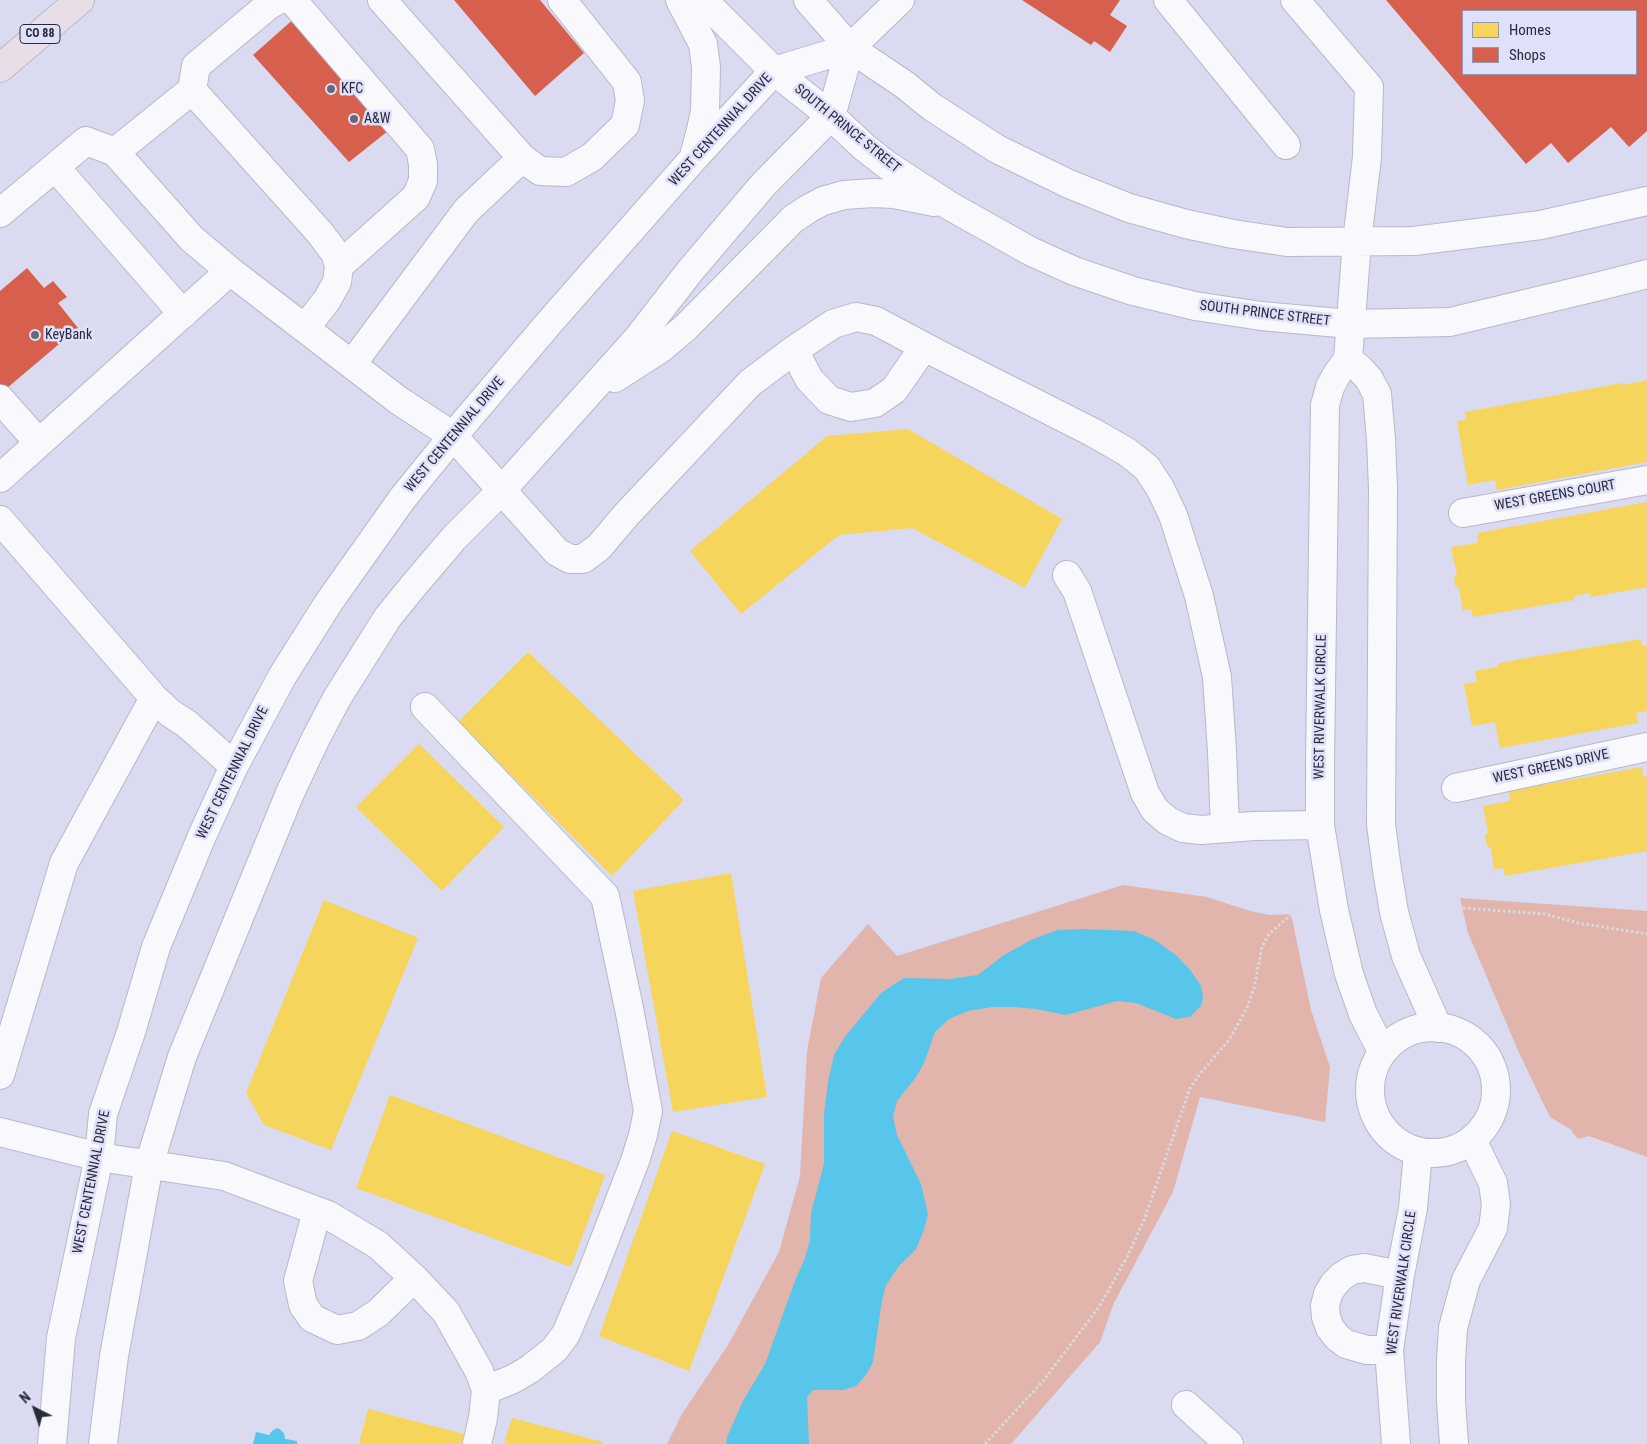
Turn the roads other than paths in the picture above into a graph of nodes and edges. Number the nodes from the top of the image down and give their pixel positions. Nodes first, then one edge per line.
1 (80, 0) edge
2 (382, 0) edge
3 (562, 0) edge
4 (680, 0) edge
5 (703, 0) edge
6 (808, 0) edge
7 (900, 0) edge
8 (1168, 0) edge
9 (1295, 0) edge
10 (279, 2) edge
11 (850, 48) junction
12 (0, 68) edge
13 (774, 71) junction
14 (192, 90) junction
15 (831, 116) junction
16 (1286, 145) dead end
17 (116, 152) junction
18 (522, 158) junction
19 (693, 159) junction
20 (55, 167) junction
21 (1647, 201) edge
22 (950, 206) junction
23 (0, 213) edge
24 (1356, 241) junction
25 (339, 266) junction
26 (230, 271) junction
27 (1647, 274) edge
28 (182, 314) junction
29 (1350, 324) junction
30 (305, 328) junction
31 (924, 347) junction
32 (794, 350) junction
33 (1348, 359) junction
34 (352, 364) junction
35 (588, 396) junction
36 (0, 399) edge
37 (453, 436) junction
38 (39, 443) junction
39 (0, 478) edge
40 (1647, 480) edge
41 (501, 491) junction
42 (1463, 513) dead end
43 (0, 520) edge
44 (1067, 575) dead end
45 (154, 698) junction
46 (425, 707) dead end
47 (1647, 747) edge
48 (234, 766) junction
49 (1456, 788) dead end
50 (1320, 824) junction
51 (1224, 828) junction
52 (1438, 1028) junction
53 (1382, 1051) junction
54 (0, 1075) edge
55 (0, 1132) edge
56 (1472, 1140) junction
57 (1418, 1152) junction
58 (99, 1157) junction
59 (149, 1165) junction
60 (317, 1211) junction
61 (1400, 1275) junction
62 (414, 1278) junction
63 (1389, 1350) junction
64 (486, 1390) junction
65 (1186, 1405) dead end
66 (52, 1444) edge
67 (103, 1444) edge
68 (477, 1444) edge
69 (1229, 1444) edge
70 (1396, 1444) edge
71 (1454, 1444) edge

1 - 12 main road, CO 88
2 - 18 street
3 - 18 street
4 - 19 street
5 - 13 street, SOUTH PRINCE STREET
6 - 11 street
7 - 11 street
8 - 16 street
9 - 24 street
10 - 14 street
10 - 25 street
11 - 13 street, WEST CENTENNIAL DRIVE
11 - 15 street
11 - 24 street
13 - 15 street, SOUTH PRINCE STREET
13 - 19 street, WEST CENTENNIAL DRIVE
14 - 17 street
14 - 25 street
15 - 22 street, SOUTH PRINCE STREET
15 - 35 street
17 - 20 street
17 - 26 street
18 - 34 street
19 - 37 street, WEST CENTENNIAL DRIVE
20 - 23 street
20 - 28 street
21 - 24 street
22 - 29 street, SOUTH PRINCE STREET
22 - 35 street
24 - 29 street
25 - 30 street
26 - 28 street
26 - 30 street
27 - 29 street, SOUTH PRINCE STREET
28 - 38 street
29 - 33 street
30 - 34 street
31 - 32 street
31 - 32 street
31 - 51 street
32 - 41 street
33 - 50 street, WEST RIVERWALK CIRCLE
33 - 52 street
34 - 37 street
35 - 41 street
36 - 38 street
37 - 41 street
37 - 48 street, WEST CENTENNIAL DRIVE
38 - 39 street
40 - 42 street, WEST GREENS COURT
41 - 59 street
43 - 45 street
44 - 51 street
45 - 48 street
45 - 54 street
46 - 64 street
47 - 49 street, WEST GREENS DRIVE
48 - 58 street, WEST CENTENNIAL DRIVE
50 - 51 street
50 - 53 street, WEST RIVERWALK CIRCLE
52 - 53 street
52 - 56 street
53 - 57 street
55 - 58 street
56 - 57 street
56 - 71 street
57 - 61 street, WEST RIVERWALK CIRCLE
58 - 59 street
58 - 66 street, WEST CENTENNIAL DRIVE
59 - 60 street
59 - 67 street
60 - 62 street
60 - 62 street
61 - 63 street, WEST RIVERWALK CIRCLE
61 - 63 street
62 - 64 street
63 - 70 street, WEST RIVERWALK CIRCLE
64 - 68 street
65 - 69 street

